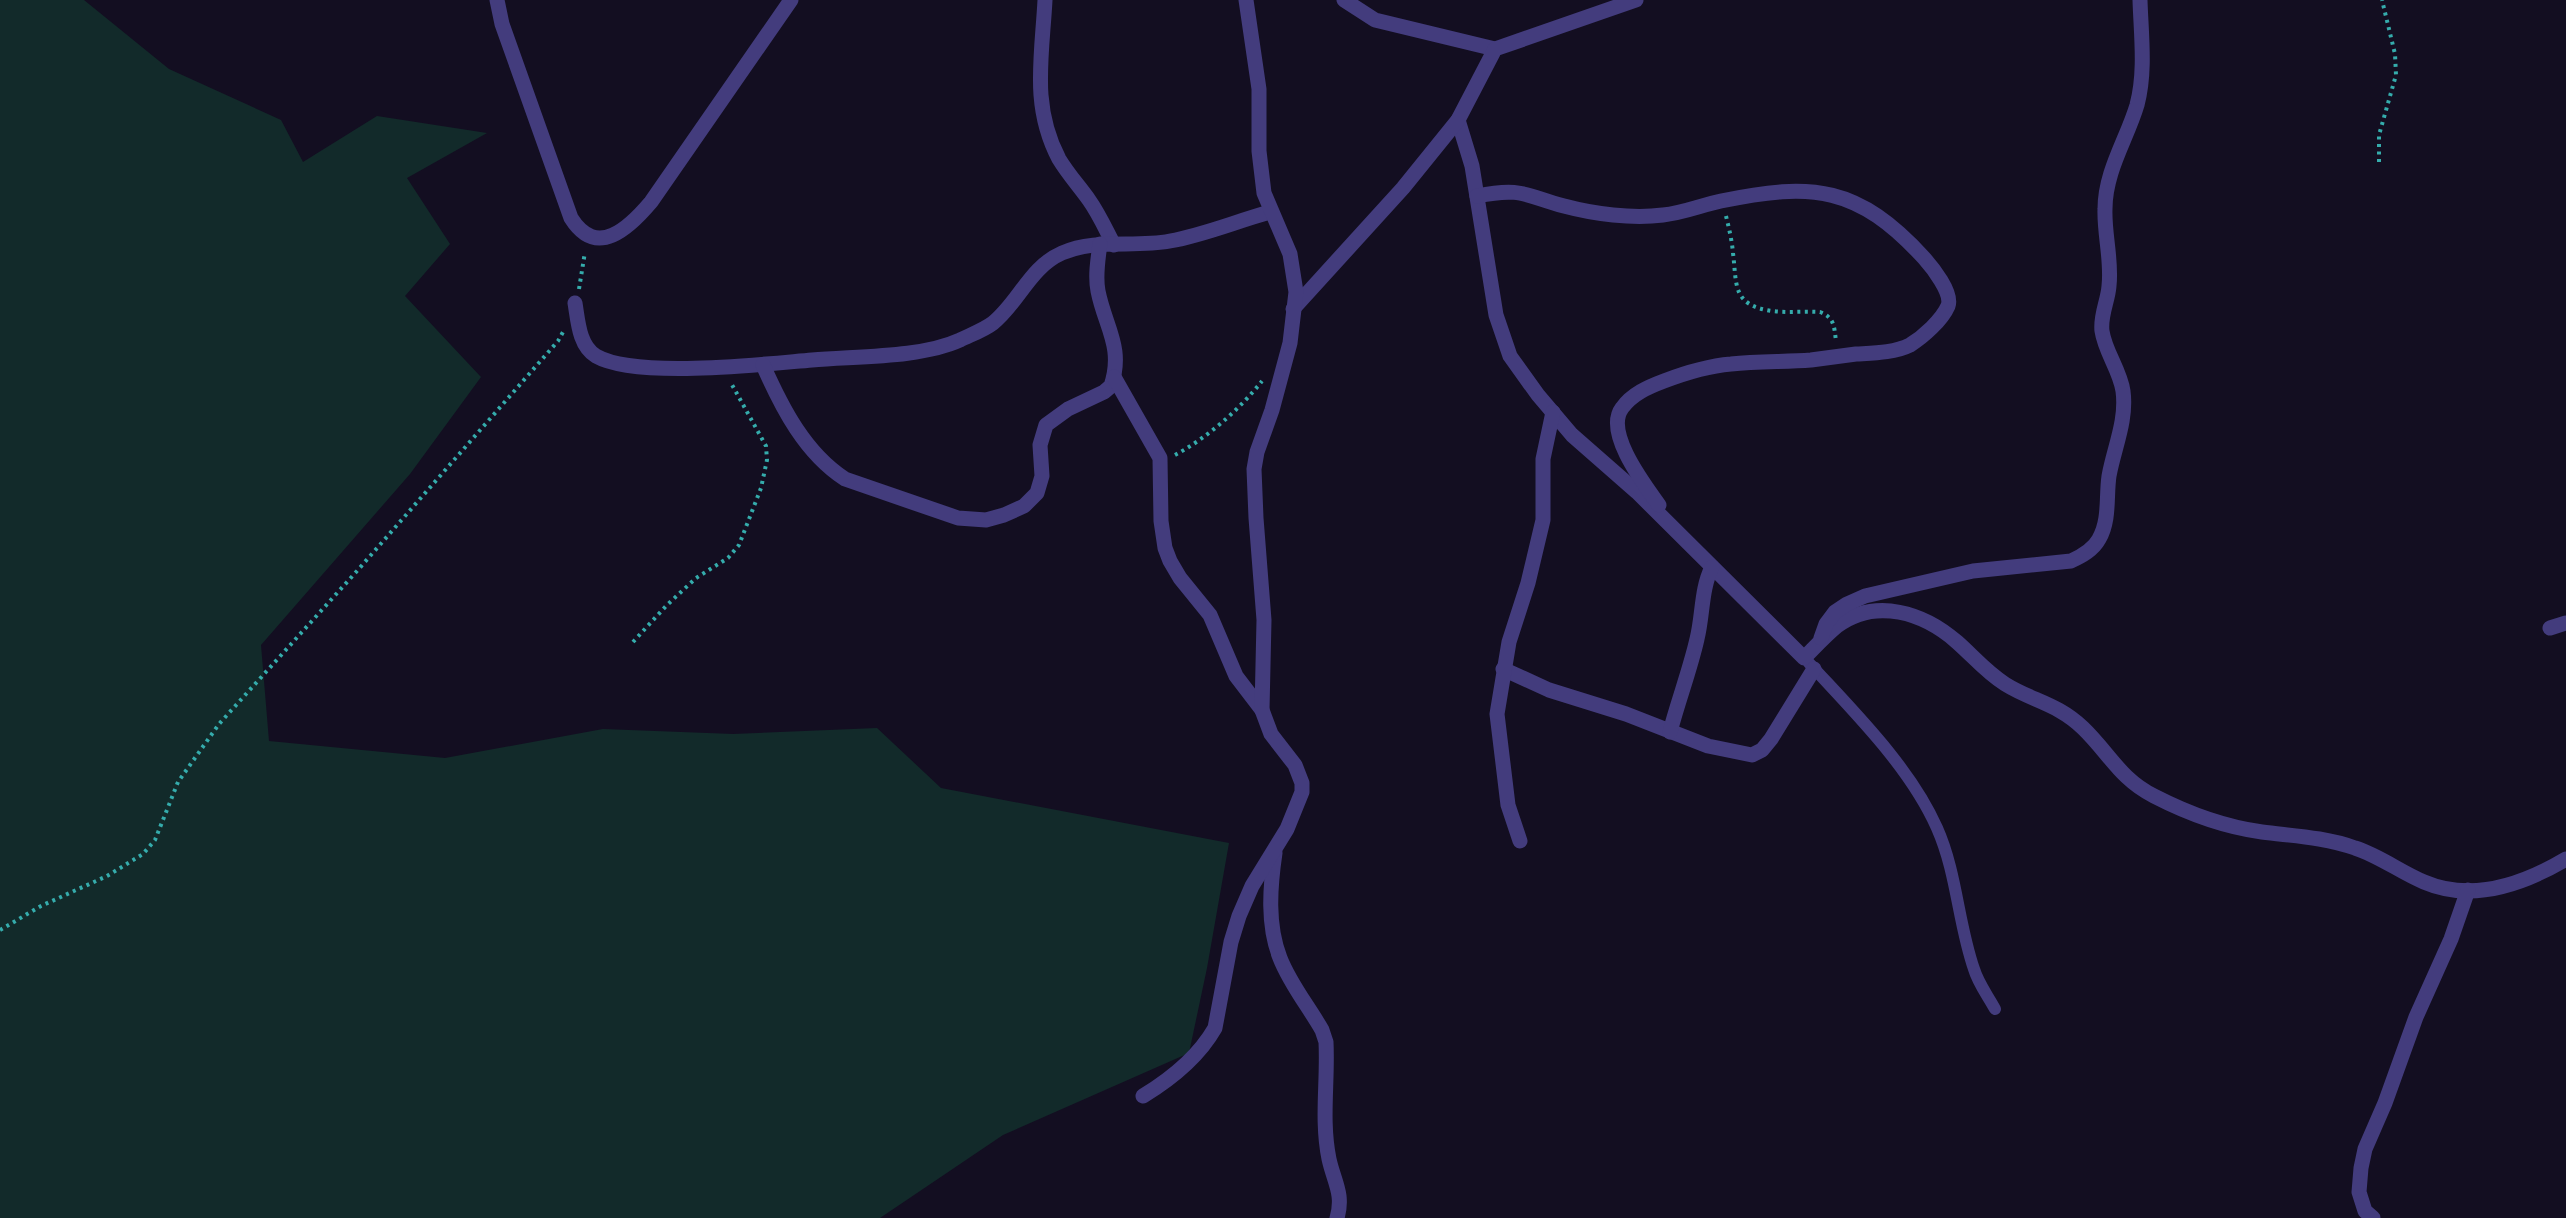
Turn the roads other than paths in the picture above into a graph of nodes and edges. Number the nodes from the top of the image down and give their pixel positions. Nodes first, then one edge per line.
1 (497, 0) edge
2 (1045, 0) edge
3 (1246, 0) edge
4 (1344, 0) edge
5 (1636, 0) edge
6 (2140, 0) edge
7 (789, 1) edge
8 (1495, 49) junction
9 (1458, 120) junction
10 (1477, 196) junction
11 (1270, 212) junction
12 (1107, 245) junction
13 (575, 303) road end
14 (1293, 309) junction
15 (763, 365) junction
16 (1114, 377) junction
17 (1553, 412) junction
18 (1680, 536) junction
19 (1712, 567) junction
20 (2566, 623) edge
21 (2550, 628) dead end
22 (1821, 641) junction
23 (1809, 663) junction
24 (1503, 669) junction
25 (1262, 710) junction
26 (1670, 732) junction
27 (1520, 841) dead end
28 (1276, 848) junction
29 (2566, 859) edge
30 (2468, 890) junction
31 (1995, 1010) dead end
32 (1143, 1096) dead end
33 (1337, 1218) edge
34 (2373, 1218) edge

1 - 7 street
2 - 12 street
3 - 11 street
4 - 8 street
5 - 8 street
6 - 22 street
8 - 9 street
9 - 10 street
9 - 14 street
10 - 17 street
10 - 18 street
11 - 12 street
11 - 14 street
12 - 15 street
12 - 16 street
13 - 15 street
14 - 25 street
15 - 16 street
16 - 25 street
17 - 18 street
17 - 24 street
18 - 19 street
19 - 23 street
19 - 26 street
20 - 21 street
22 - 23 street
22 - 30 street
23 - 26 street
23 - 31 lane
24 - 26 street
24 - 27 street
25 - 28 street
28 - 32 street
28 - 33 street
29 - 30 street
30 - 34 street

